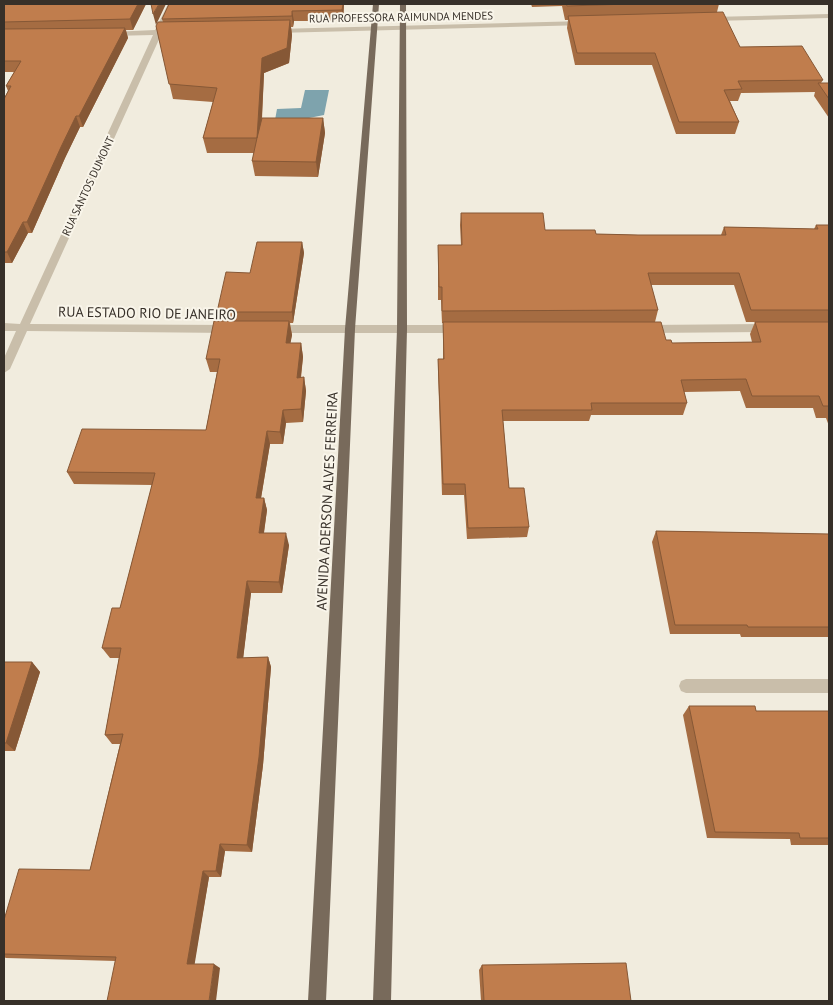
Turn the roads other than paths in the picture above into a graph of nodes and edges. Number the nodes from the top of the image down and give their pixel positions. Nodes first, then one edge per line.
1 (172, 4) edge
2 (376, 4) edge
3 (403, 4) edge
4 (829, 16) edge
5 (700, 20) edge
6 (591, 23) edge
7 (375, 29) junction
8 (402, 29) junction
9 (267, 31) edge
10 (178, 32) edge
11 (158, 33) junction
12 (100, 34) edge
13 (4, 327) edge
14 (23, 327) junction
15 (631, 328) edge
16 (780, 328) edge
17 (402, 329) junction
18 (472, 329) edge
19 (244, 330) edge
20 (263, 330) edge
21 (350, 330) junction
22 (4, 369) edge
23 (686, 686) dead end
24 (829, 686) edge
25 (316, 1001) edge
26 (382, 1001) edge

1 - 11 street, RUA SANTOS DUMONT
2 - 7 main road, AVENIDA ADERSON ALVES FERREIRA
3 - 8 main road
4 - 5 street
6 - 8 street, RUA PROFESSORA RAIMUNDA MENDES
7 - 8 street, RUA PROFESSORA RAIMUNDA MENDES
7 - 9 street, RUA PROFESSORA RAIMUNDA MENDES
7 - 21 main road, AVENIDA ADERSON ALVES FERREIRA
8 - 17 main road
10 - 11 street
11 - 12 street
11 - 14 street, RUA SANTOS DUMONT
13 - 14 street, RUA ESTADO RIO DE JANEIRO
14 - 19 street, RUA ESTADO RIO DE JANEIRO
14 - 22 street, RUA SANTOS DUMONT
15 - 16 street
17 - 18 street
17 - 21 street
17 - 26 main road
20 - 21 street
21 - 25 main road, AVENIDA ADERSON ALVES FERREIRA
23 - 24 street

